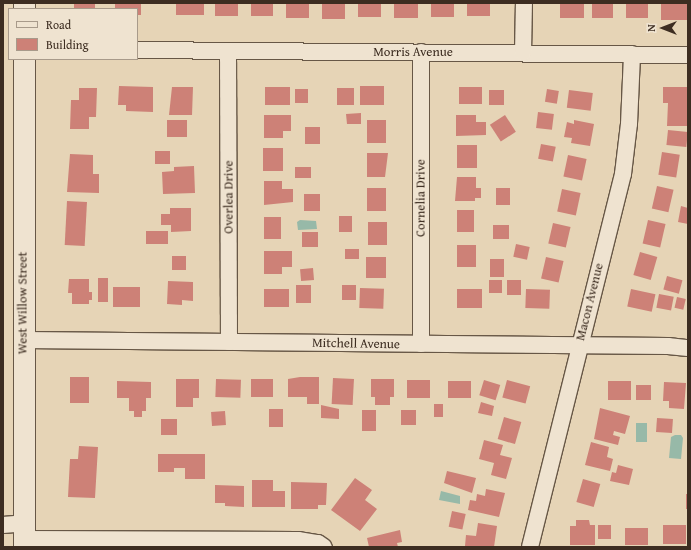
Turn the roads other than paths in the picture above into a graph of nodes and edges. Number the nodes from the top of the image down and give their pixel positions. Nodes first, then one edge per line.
1 (524, 3) edge
2 (138, 50) edge
3 (228, 51) junction
4 (421, 52) junction
5 (524, 53) junction
6 (632, 54) junction
7 (688, 55) edge
8 (24, 60) edge
9 (23, 340) junction
10 (229, 342) junction
11 (421, 344) junction
12 (579, 346) junction
13 (688, 348) edge
14 (3, 525) edge
15 (24, 536) edge
16 (324, 547) edge
17 (530, 547) edge

1 - 5 street
2 - 3 street, Morris Avenue
3 - 4 street, Morris Avenue
3 - 10 street, Overlea Drive
4 - 5 street, Morris Avenue
4 - 11 street, Cornelia Drive
5 - 6 street, Morris Avenue
6 - 7 street, Morris Avenue
6 - 12 street, Macon Avenue
8 - 9 street, West Willow Street
9 - 10 street, Mitchell Avenue
9 - 15 street, West Willow Street
10 - 11 street, Mitchell Avenue
11 - 12 street, Mitchell Avenue
12 - 13 street, Mitchell Avenue
12 - 17 street, Macon Avenue
14 - 15 street
15 - 16 street

